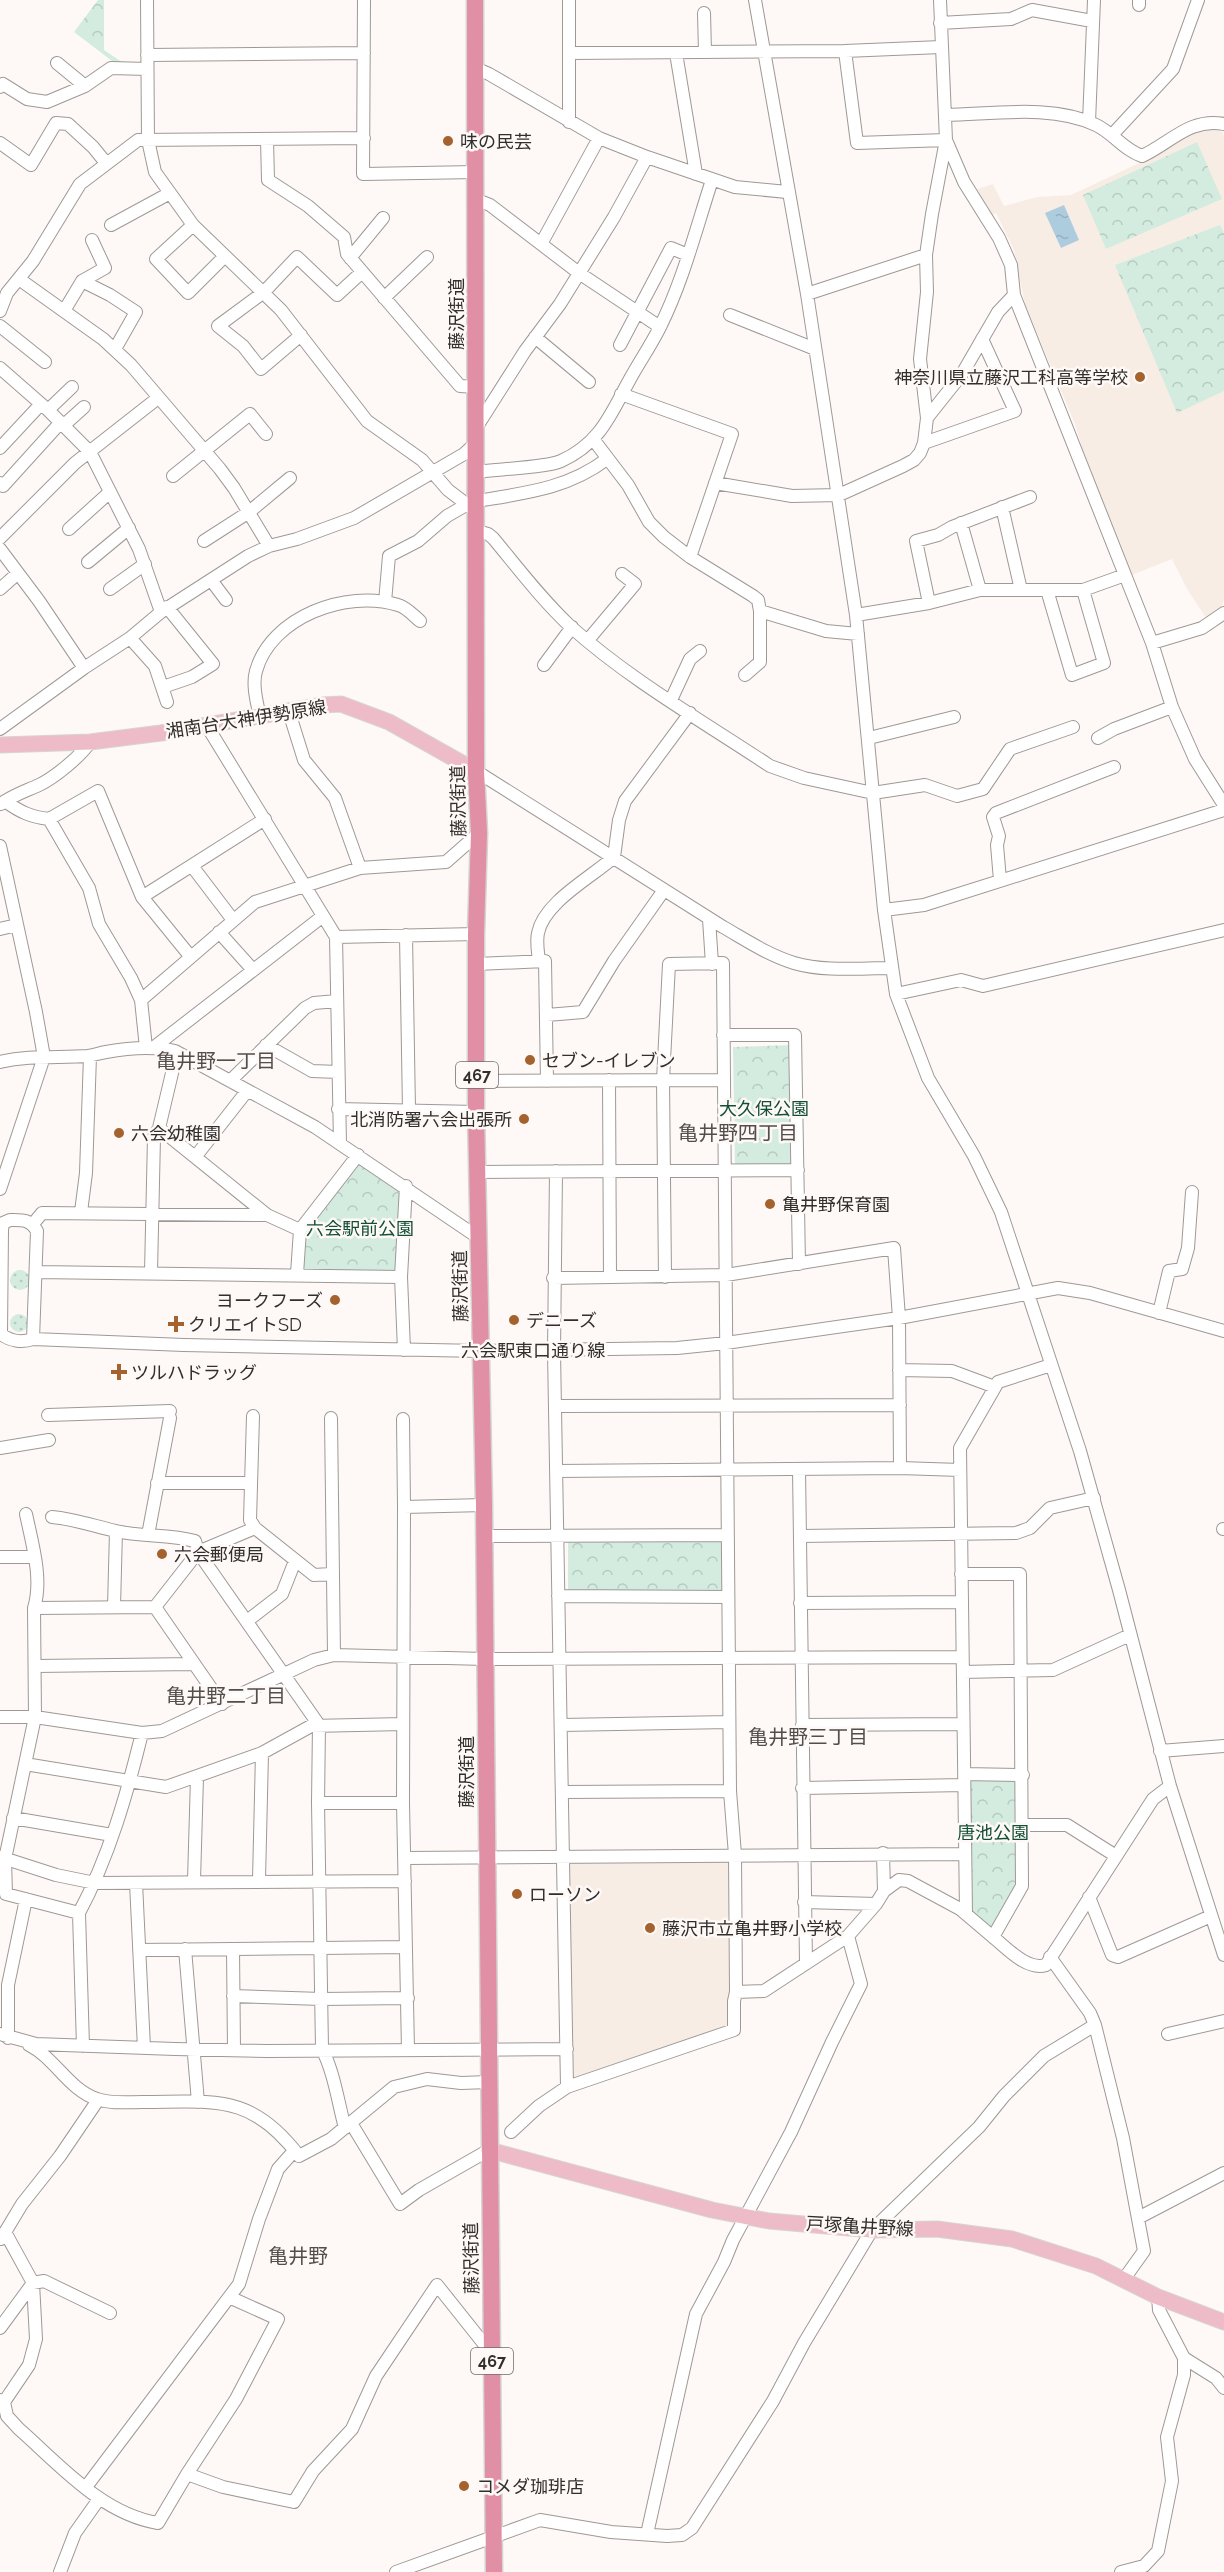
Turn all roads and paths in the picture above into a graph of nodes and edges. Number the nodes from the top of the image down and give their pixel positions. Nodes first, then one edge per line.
1 (147, 0) edge
2 (364, 0) edge
3 (475, 0) edge
4 (569, 0) edge
5 (755, 0) edge
6 (940, 0) edge
7 (1094, 0) edge
8 (1198, 0) edge
9 (704, 13) dead end
10 (1092, 21) junction
11 (940, 23) junction
12 (941, 47) junction
13 (845, 51) junction
14 (705, 52) junction
15 (764, 52) junction
16 (364, 53) junction
17 (569, 53) junction
18 (676, 53) junction
19 (147, 55) junction
20 (58, 62) dead end
21 (475, 68) junction
22 (147, 69) junction
23 (1, 85) edge
24 (85, 86) junction
25 (946, 115) junction
26 (569, 122) junction
27 (1089, 122) junction
28 (1224, 124) edge
29 (1112, 135) junction
30 (364, 138) junction
31 (599, 138) junction
32 (267, 139) junction
33 (148, 140) junction
34 (946, 140) junction
35 (0, 142) edge
36 (647, 157) junction
37 (106, 163) junction
38 (476, 172) junction
39 (696, 174) junction
40 (712, 180) junction
41 (788, 192) junction
42 (170, 193) junction
43 (475, 199) junction
44 (383, 218) dead end
45 (111, 225) dead end
46 (193, 225) junction
47 (92, 240) dead end
48 (541, 244) junction
49 (688, 255) junction
50 (926, 255) junction
51 (224, 257) junction
52 (350, 258) junction
53 (420, 259) dead end
54 (362, 272) junction
55 (579, 273) junction
56 (19, 279) junction
57 (82, 281) junction
58 (264, 292) junction
59 (807, 294) junction
60 (1014, 296) junction
61 (384, 298) junction
62 (0, 311) edge
63 (64, 311) junction
64 (638, 311) junction
65 (730, 315) dead end
66 (0, 326) edge
67 (660, 327) junction
68 (301, 335) junction
69 (535, 337) junction
70 (982, 339) junction
71 (620, 345) dead end
72 (115, 349) junction
73 (815, 349) junction
74 (45, 362) dead end
75 (0, 370) edge
76 (589, 382) dead end
77 (72, 387) dead end
78 (476, 387) junction
79 (621, 394) junction
80 (158, 398) junction
81 (45, 407) junction
82 (84, 407) dead end
83 (927, 418) junction
84 (62, 423) junction
85 (266, 434) dead end
86 (476, 436) junction
87 (593, 439) junction
88 (924, 443) junction
89 (0, 448) edge
90 (90, 452) junction
91 (204, 452) junction
92 (608, 459) junction
93 (434, 472) junction
94 (475, 472) junction
95 (173, 476) dead end
96 (290, 478) dead end
97 (0, 483) edge
98 (715, 483) junction
99 (110, 492) junction
100 (839, 495) junction
101 (1030, 497) dead end
102 (473, 506) junction
103 (1002, 507) junction
104 (249, 512) junction
105 (961, 523) junction
106 (129, 528) junction
107 (69, 529) dead end
108 (477, 531) junction
109 (0, 538) edge
110 (204, 541) dead end
111 (269, 546) junction
112 (0, 549) edge
113 (690, 557) junction
114 (88, 562) dead end
115 (145, 564) junction
116 (18, 573) junction
117 (622, 574) dead end
118 (1125, 575) junction
119 (211, 580) junction
120 (0, 589) edge
121 (110, 589) dead end
122 (980, 590) junction
123 (1021, 590) junction
124 (1047, 590) junction
125 (1083, 590) junction
126 (226, 600) dead end
127 (385, 602) junction
128 (929, 603) junction
129 (164, 609) junction
130 (760, 611) junction
131 (1224, 613) edge
132 (856, 615) junction
133 (420, 621) dead end
134 (572, 627) junction
135 (858, 634) junction
136 (130, 638) junction
137 (588, 640) junction
138 (1152, 643) junction
139 (700, 651) dead end
140 (544, 665) dead end
141 (84, 668) junction
142 (745, 675) dead end
143 (163, 687) junction
144 (671, 700) junction
145 (167, 702) dead end
146 (1172, 707) junction
147 (289, 712) junction
148 (690, 713) junction
149 (260, 717) junction
150 (954, 717) dead end
151 (207, 726) junction
152 (1073, 727) dead end
153 (0, 729) edge
154 (869, 738) junction
155 (1098, 738) dead end
156 (90, 742) junction
157 (0, 745) edge
158 (1114, 767) dead end
159 (476, 771) junction
160 (873, 794) junction
161 (2, 803) edge
162 (1224, 805) edge
163 (1224, 810) edge
164 (49, 819) junction
165 (265, 819) junction
166 (479, 833) junction
167 (0, 846) edge
168 (614, 857) junction
169 (192, 866) junction
170 (360, 868) junction
171 (1000, 880) junction
172 (305, 885) junction
173 (664, 890) junction
174 (142, 897) junction
175 (884, 910) junction
176 (323, 916) junction
177 (709, 919) junction
178 (232, 920) junction
179 (17, 925) junction
180 (0, 929) edge
181 (1224, 930) edge
182 (219, 932) junction
183 (476, 934) junction
184 (406, 935) junction
185 (336, 937) junction
186 (190, 956) junction
187 (539, 961) junction
188 (477, 964) junction
189 (712, 964) junction
190 (891, 968) junction
191 (253, 970) junction
192 (896, 994) junction
193 (141, 1000) junction
194 (337, 1001) junction
195 (547, 1015) junction
196 (723, 1035) junction
197 (267, 1045) junction
198 (149, 1048) junction
199 (177, 1052) junction
200 (90, 1056) junction
201 (44, 1057) junction
202 (0, 1062) edge
203 (338, 1072) junction
204 (609, 1080) junction
205 (663, 1080) junction
206 (723, 1080) junction
207 (230, 1081) junction
208 (477, 1081) junction
209 (547, 1081) junction
210 (247, 1091) junction
211 (339, 1109) junction
212 (409, 1110) junction
213 (476, 1112) junction
214 (159, 1128) junction
215 (340, 1143) junction
216 (358, 1155) junction
217 (196, 1156) junction
218 (798, 1170) junction
219 (556, 1171) junction
220 (608, 1171) junction
221 (664, 1171) junction
222 (477, 1172) junction
223 (725, 1172) junction
224 (406, 1186) junction
225 (0, 1189) edge
226 (1192, 1192) dead end
227 (81, 1212) junction
228 (153, 1214) junction
229 (267, 1215) junction
230 (2, 1220) edge
231 (33, 1224) junction
232 (300, 1230) junction
233 (478, 1238) junction
234 (799, 1264) junction
235 (36, 1272) junction
236 (151, 1274) junction
237 (297, 1274) junction
238 (726, 1275) junction
239 (401, 1276) junction
240 (665, 1276) junction
241 (609, 1277) junction
242 (553, 1278) junction
243 (1028, 1293) junction
244 (1159, 1313) junction
245 (899, 1318) junction
246 (1224, 1331) edge
247 (0, 1334) edge
248 (33, 1339) junction
249 (726, 1343) junction
250 (404, 1350) junction
251 (481, 1351) junction
252 (554, 1352) junction
253 (1051, 1365) junction
254 (899, 1370) junction
255 (995, 1387) junction
256 (726, 1405) junction
257 (900, 1405) junction
258 (555, 1406) junction
259 (48, 1415) dead end
260 (253, 1416) dead end
261 (330, 1418) dead end
262 (403, 1419) dead end
263 (49, 1440) dead end
264 (0, 1448) edge
265 (799, 1468) junction
266 (900, 1468) junction
267 (727, 1470) junction
268 (960, 1470) junction
269 (556, 1471) junction
270 (250, 1483) junction
271 (157, 1484) junction
272 (1094, 1498) junction
273 (484, 1505) junction
274 (404, 1507) junction
275 (26, 1514) dead end
276 (52, 1517) dead end
277 (255, 1528) junction
278 (116, 1531) junction
279 (961, 1534) junction
280 (557, 1535) junction
281 (728, 1535) junction
282 (148, 1536) junction
283 (484, 1536) junction
284 (800, 1536) junction
285 (198, 1552) junction
286 (0, 1557) edge
287 (34, 1557) junction
288 (295, 1561) junction
289 (331, 1574) junction
290 (961, 1574) junction
291 (558, 1596) junction
292 (728, 1597) junction
293 (962, 1602) junction
294 (800, 1603) junction
295 (114, 1607) junction
296 (155, 1607) junction
297 (34, 1608) junction
298 (247, 1621) junction
299 (1130, 1635) junction
300 (334, 1655) junction
301 (560, 1657) junction
302 (962, 1657) junction
303 (403, 1658) junction
304 (729, 1658) junction
305 (801, 1658) junction
306 (485, 1659) junction
307 (194, 1664) junction
308 (36, 1666) junction
309 (1021, 1671) junction
310 (963, 1672) junction
311 (285, 1674) junction
312 (222, 1704) junction
313 (0, 1717) edge
314 (35, 1717) junction
315 (729, 1722) junction
316 (404, 1724) junction
317 (963, 1724) junction
318 (319, 1725) junction
319 (561, 1725) junction
320 (802, 1725) junction
321 (142, 1733) junction
322 (1224, 1746) edge
323 (1160, 1751) junction
324 (262, 1753) junction
325 (25, 1764) junction
326 (1023, 1775) junction
327 (197, 1777) junction
328 (964, 1780) junction
329 (130, 1783) junction
330 (1170, 1786) junction
331 (802, 1788) junction
332 (730, 1791) junction
333 (562, 1792) junction
334 (318, 1803) junction
335 (403, 1803) junction
336 (13, 1818) junction
337 (1022, 1825) junction
338 (112, 1835) junction
339 (883, 1853) junction
340 (965, 1854) junction
341 (735, 1855) junction
342 (803, 1856) junction
343 (1116, 1856) junction
344 (563, 1857) junction
345 (3, 1858) edge
346 (405, 1858) junction
347 (486, 1858) junction
348 (259, 1880) junction
349 (194, 1881) junction
350 (319, 1881) junction
351 (405, 1881) junction
352 (95, 1883) junction
353 (136, 1883) junction
354 (884, 1891) junction
355 (1089, 1897) junction
356 (26, 1899) junction
357 (804, 1902) junction
358 (876, 1904) junction
359 (79, 1913) junction
360 (966, 1913) junction
361 (1211, 1916) junction
362 (848, 1936) junction
363 (993, 1937) junction
364 (406, 1947) junction
365 (320, 1948) junction
366 (233, 1949) junction
367 (139, 1950) junction
368 (185, 1950) junction
369 (1224, 1955) edge
370 (1050, 1957) junction
371 (806, 1964) junction
372 (736, 1992) junction
373 (233, 1996) junction
374 (408, 1998) junction
375 (321, 1999) junction
376 (1224, 2021) edge
377 (1095, 2025) junction
378 (1168, 2034) dead end
379 (4, 2036) edge
380 (22, 2042) junction
381 (83, 2046) junction
382 (144, 2048) junction
383 (194, 2049) junction
384 (322, 2049) junction
385 (567, 2049) junction
386 (234, 2050) junction
387 (408, 2050) junction
388 (489, 2051) junction
389 (489, 2082) junction
390 (567, 2087) junction
391 (98, 2100) junction
392 (198, 2102) junction
393 (348, 2125) junction
394 (511, 2132) dead end
395 (489, 2150) junction
396 (294, 2151) junction
397 (1224, 2174) edge
398 (747, 2216) junction
399 (1138, 2218) junction
400 (872, 2230) junction
401 (2, 2236) edge
402 (1124, 2279) junction
403 (33, 2283) junction
404 (229, 2297) junction
405 (1158, 2297) junction
406 (110, 2313) dead end
407 (1224, 2322) edge
408 (0, 2328) edge
409 (492, 2354) junction
410 (1184, 2358) junction
411 (1224, 2388) edge
412 (2, 2401) edge
413 (186, 2474) junction
414 (86, 2487) junction
415 (99, 2499) junction
416 (647, 2534) junction
417 (494, 2536) junction
418 (60, 2572) edge
419 (396, 2572) edge
420 (494, 2572) edge
421 (1121, 2572) edge

1 - 19 street
2 - 16 street
3 - 21 highway, 藤沢街道 / 467
4 - 17 street
5 - 15 street
6 - 11 street
7 - 10 street
8 - 29 street
9 - 14 street
10 - 11 street
10 - 27 street
11 - 12 street
12 - 13 street
12 - 25 street
13 - 15 street
13 - 34 street
14 - 15 street
14 - 18 street
15 - 41 street
16 - 19 street
16 - 30 street
17 - 18 street
17 - 26 street
18 - 39 street
19 - 22 street
20 - 24 street
21 - 26 street
21 - 38 highway, 藤沢街道 / 467
22 - 24 street
22 - 33 street
23 - 24 street
25 - 27 street
25 - 34 street
26 - 31 street
27 - 29 street
28 - 29 street
30 - 32 street
30 - 38 street
31 - 36 street
31 - 48 street
32 - 33 street
32 - 52 street
33 - 37 street
33 - 42 street
34 - 50 street
34 - 60 street
35 - 37 street
36 - 39 street
36 - 55 street
37 - 56 street
38 - 43 highway, 藤沢街道 / 467
39 - 40 street
40 - 41 street
40 - 49 street
41 - 59 street
42 - 45 street
42 - 46 street
43 - 48 street
43 - 78 highway, 藤沢街道 / 467
44 - 52 street
46 - 51 street
46 - 51 street
47 - 57 street
48 - 55 street
49 - 64 street
49 - 67 street
50 - 59 street
50 - 83 street
51 - 58 street
52 - 54 street
53 - 61 street
54 - 58 street
54 - 61 street
55 - 64 street
55 - 69 street
56 - 62 street
56 - 63 street
57 - 63 street
57 - 72 street
58 - 68 street
58 - 68 street
59 - 73 street
60 - 70 street
60 - 118 street
61 - 78 street
63 - 72 street
64 - 67 street
64 - 71 street
65 - 73 street
66 - 74 street
67 - 79 street
68 - 93 street
69 - 76 street
69 - 86 street
70 - 83 street
70 - 88 street
72 - 80 street
73 - 100 street
75 - 81 street
77 - 81 street
78 - 86 highway, 藤沢街道 / 467
79 - 87 street
79 - 98 street
80 - 90 street
80 - 91 street
81 - 84 street
81 - 89 street
82 - 84 street
83 - 88 street
84 - 90 street
84 - 97 street
85 - 91 street
86 - 93 street
86 - 94 highway, 藤沢街道 / 467
87 - 92 street
87 - 94 street
88 - 100 street
90 - 99 street
90 - 109 street
91 - 95 street
91 - 104 street
92 - 102 street
92 - 113 street
93 - 102 street
93 - 111 street
94 - 102 highway, 藤沢街道 / 467
96 - 104 street
98 - 100 street
98 - 113 street
99 - 106 street
99 - 107 street
100 - 132 street
101 - 103 street
102 - 108 highway, 藤沢街道 / 467
102 - 127 street
103 - 105 street
103 - 123 street
104 - 110 street
104 - 111 street
105 - 122 street
105 - 128 street
106 - 114 street
106 - 115 street
108 - 134 street
108 - 159 highway, 藤沢街道 / 467
111 - 119 street
112 - 116 street
113 - 130 street
115 - 121 street
115 - 129 street
116 - 120 street
116 - 141 street
117 - 137 street
118 - 125 street
118 - 138 street
119 - 126 street
119 - 129 street
122 - 123 street
122 - 128 street
123 - 124 street
124 - 125 street
124 - 125 street
127 - 133 street
127 - 149 street
128 - 132 street
129 - 136 street
129 - 143 street
130 - 135 street
130 - 142 street
131 - 138 street
132 - 135 street
134 - 137 street
134 - 140 street
135 - 154 street
136 - 141 street
136 - 143 street
137 - 144 street
138 - 146 street
139 - 144 street
141 - 153 street
143 - 145 street
144 - 148 street
146 - 155 street
146 - 162 street
147 - 149 main road, 湘南台大神伊勢原線
147 - 159 main road, 湘南台大神伊勢原線
147 - 170 street
148 - 160 street
148 - 168 street
149 - 151 main road, 湘南台大神伊勢原線
150 - 154 street
151 - 156 main road, 湘南台大神伊勢原線
151 - 165 street
152 - 160 street
154 - 160 street
156 - 157 main road, 湘南台大神伊勢原線
156 - 161 street
158 - 171 street
159 - 166 highway, 藤沢街道 / 467
159 - 168 street
160 - 175 street
161 - 164 street
163 - 171 street
164 - 174 street
164 - 193 street
165 - 169 street
165 - 172 street
166 - 170 street
166 - 183 highway, 藤沢街道 / 467
167 - 179 street
168 - 173 street
168 - 187 street
169 - 174 street
169 - 178 street
170 - 172 street
171 - 175 street
172 - 176 street
172 - 178 street
173 - 177 street
173 - 195 street
174 - 186 street
175 - 190 street
176 - 185 street
176 - 191 street
177 - 189 street
177 - 190 street
178 - 182 street
179 - 180 street
179 - 201 street
181 - 192 street
182 - 186 street
182 - 191 street
183 - 184 street
183 - 188 highway, 藤沢街道 / 467
184 - 185 street
184 - 212 street
185 - 194 street
186 - 193 street
187 - 188 street
187 - 195 street
188 - 208 highway, 藤沢街道 / 467
189 - 196 street
189 - 205 street
190 - 192 street
191 - 198 street
192 - 243 street
193 - 198 street
194 - 197 street
194 - 203 street
195 - 209 street
196 - 206 street
196 - 218 street
197 - 203 street
197 - 207 street
198 - 199 street
198 - 200 street
199 - 207 street
199 - 214 street
200 - 201 street
200 - 227 street
201 - 202 street
201 - 225 street
203 - 211 street
204 - 205 street
204 - 209 street
204 - 220 street
205 - 206 street
205 - 221 street
206 - 223 street
207 - 210 street
208 - 209 street
208 - 213 highway, 藤沢街道 / 467
210 - 215 street
210 - 217 street
211 - 212 street
211 - 215 street
212 - 213 street
213 - 222 highway, 藤沢街道 / 467
214 - 217 street
214 - 228 street
215 - 216 street
216 - 224 street
216 - 232 street
217 - 229 street
218 - 223 street
218 - 234 street
219 - 220 street
219 - 222 street
219 - 242 street
220 - 221 street
220 - 241 street
221 - 223 street
221 - 240 street
222 - 233 highway, 藤沢街道 / 467
223 - 238 street
224 - 233 street
224 - 239 street
226 - 244 street
227 - 228 street
227 - 231 street
228 - 229 street
228 - 236 street
229 - 232 street
230 - 231 street
230 - 247 street
231 - 235 street
232 - 237 street
233 - 251 highway, 藤沢街道 / 467
234 - 238 street
234 - 245 street
235 - 236 street
235 - 248 street
236 - 237 street
237 - 239 street
238 - 240 street
238 - 249 street
239 - 250 street
240 - 241 street
241 - 242 street
242 - 252 street
243 - 244 street, 六会駅東口通り線
243 - 245 street, 六会駅東口通り線
243 - 253 street
244 - 246 street, 六会駅東口通り線
245 - 249 street, 六会駅東口通り線
245 - 254 street
247 - 248 street, 六会駅東口通り線
248 - 250 street, 六会駅東口通り線
249 - 252 street, 六会駅東口通り線
249 - 256 street
250 - 251 street, 六会駅東口通り線
251 - 252 street, 六会駅東口通り線
251 - 273 highway, 藤沢街道 / 467
252 - 258 street
253 - 255 street
253 - 272 street
254 - 255 street
254 - 257 street
255 - 268 street
256 - 257 street
256 - 258 street
256 - 267 street
257 - 266 street
258 - 269 street
259 - 271 street
260 - 270 street
261 - 289 street
262 - 274 street
263 - 264 street
265 - 266 street
265 - 267 street
265 - 284 street
266 - 268 street
267 - 269 street
267 - 281 street
268 - 279 street
269 - 280 street
270 - 271 street
270 - 277 street
271 - 282 street
272 - 279 street
272 - 299 street
273 - 274 street
273 - 283 highway, 藤沢街道 / 467
274 - 303 street
275 - 287 street
276 - 278 street
277 - 285 street
277 - 288 street
278 - 282 street
278 - 295 street
279 - 284 street
279 - 290 street
280 - 281 street
280 - 283 street
280 - 291 street
281 - 292 street
282 - 285 street
283 - 306 highway, 藤沢街道 / 467
284 - 294 street
285 - 296 street
285 - 298 street
286 - 287 street
287 - 297 street
288 - 289 street
288 - 298 street
289 - 300 street
290 - 293 street
290 - 309 street
291 - 292 street
291 - 301 street
292 - 304 street
293 - 294 street
293 - 302 street
294 - 305 street
295 - 296 street
295 - 297 street
296 - 307 street
297 - 308 street
298 - 311 street
299 - 309 street
299 - 323 street
300 - 303 street
300 - 311 street
301 - 304 street
301 - 306 street
301 - 319 street
302 - 305 street
302 - 310 street
303 - 306 street
303 - 316 street
304 - 305 street
304 - 315 street
305 - 320 street
306 - 347 highway, 藤沢街道 / 467
307 - 308 street
307 - 312 street
308 - 314 street
309 - 310 street
309 - 326 street
310 - 317 street
311 - 312 street
311 - 318 street
312 - 321 street
313 - 314 street
314 - 321 street
314 - 325 street
315 - 319 street
315 - 332 street
316 - 318 street
316 - 335 street
317 - 320 street
317 - 328 street
318 - 324 street
318 - 334 street
319 - 333 street
320 - 331 street
321 - 329 street
322 - 323 street
323 - 330 street
324 - 327 street
324 - 348 street
325 - 329 street
325 - 336 street
326 - 328 street
326 - 337 street
327 - 329 street
327 - 349 street
328 - 331 street
328 - 340 street
329 - 338 street
330 - 343 street
330 - 361 street
331 - 342 street
332 - 333 street
332 - 341 street
333 - 344 street
334 - 335 street
334 - 350 street
335 - 346 street
336 - 338 street
336 - 345 street
337 - 343 street
337 - 363 street
338 - 352 street
339 - 340 street
339 - 342 street
339 - 354 street
340 - 360 street
341 - 342 street
341 - 344 street
341 - 372 street
342 - 357 street
343 - 355 street
344 - 347 street
344 - 385 street
345 - 352 street
345 - 356 street
346 - 347 street
346 - 351 street
347 - 388 highway, 藤沢街道 / 467
348 - 349 street
348 - 350 street
349 - 353 street
350 - 351 street
350 - 365 street
351 - 364 street
352 - 353 street
352 - 359 street
353 - 367 street
354 - 358 street
354 - 360 street
355 - 361 street
355 - 370 street
356 - 359 street
356 - 379 street
357 - 358 street
357 - 371 street
358 - 362 street
359 - 381 street
360 - 363 street
361 - 369 street
362 - 371 street
362 - 398 street
363 - 370 street
364 - 365 street
364 - 374 street
365 - 366 street
365 - 375 street
366 - 368 street
366 - 373 street
367 - 368 street
367 - 382 street
368 - 383 street
370 - 377 street
371 - 372 street
372 - 390 street
373 - 375 street
373 - 386 street
374 - 375 street
374 - 387 street
375 - 384 street
376 - 378 street
377 - 399 street
377 - 400 street
379 - 380 street
380 - 381 street
380 - 391 street
381 - 382 street
382 - 383 street
383 - 386 street
383 - 392 street
384 - 386 street
384 - 387 street
384 - 393 street
385 - 388 street
385 - 390 street
387 - 388 street
388 - 389 highway, 藤沢街道 / 467
389 - 393 street
389 - 395 highway, 藤沢街道 / 467
390 - 394 street
391 - 392 street
391 - 401 street
392 - 396 street
393 - 395 street
393 - 396 street
395 - 398 main road, 戸塚亀井野線
395 - 409 highway, 藤沢街道 / 467
396 - 404 street
397 - 399 street
398 - 400 main road, 戸塚亀井野線
398 - 416 street
399 - 402 street
400 - 402 main road, 戸塚亀井野線
400 - 416 street
401 - 403 street
402 - 405 main road, 戸塚亀井野線
403 - 406 street
403 - 408 street
403 - 412 street
404 - 413 street
404 - 414 street
405 - 407 main road, 戸塚亀井野線
405 - 410 street
409 - 413 street
409 - 417 highway, 藤沢街道 / 467
410 - 411 street
410 - 421 street
412 - 414 street
413 - 415 street
414 - 415 street
415 - 418 street
416 - 417 street
417 - 419 street
417 - 420 highway, 藤沢街道 / 467

